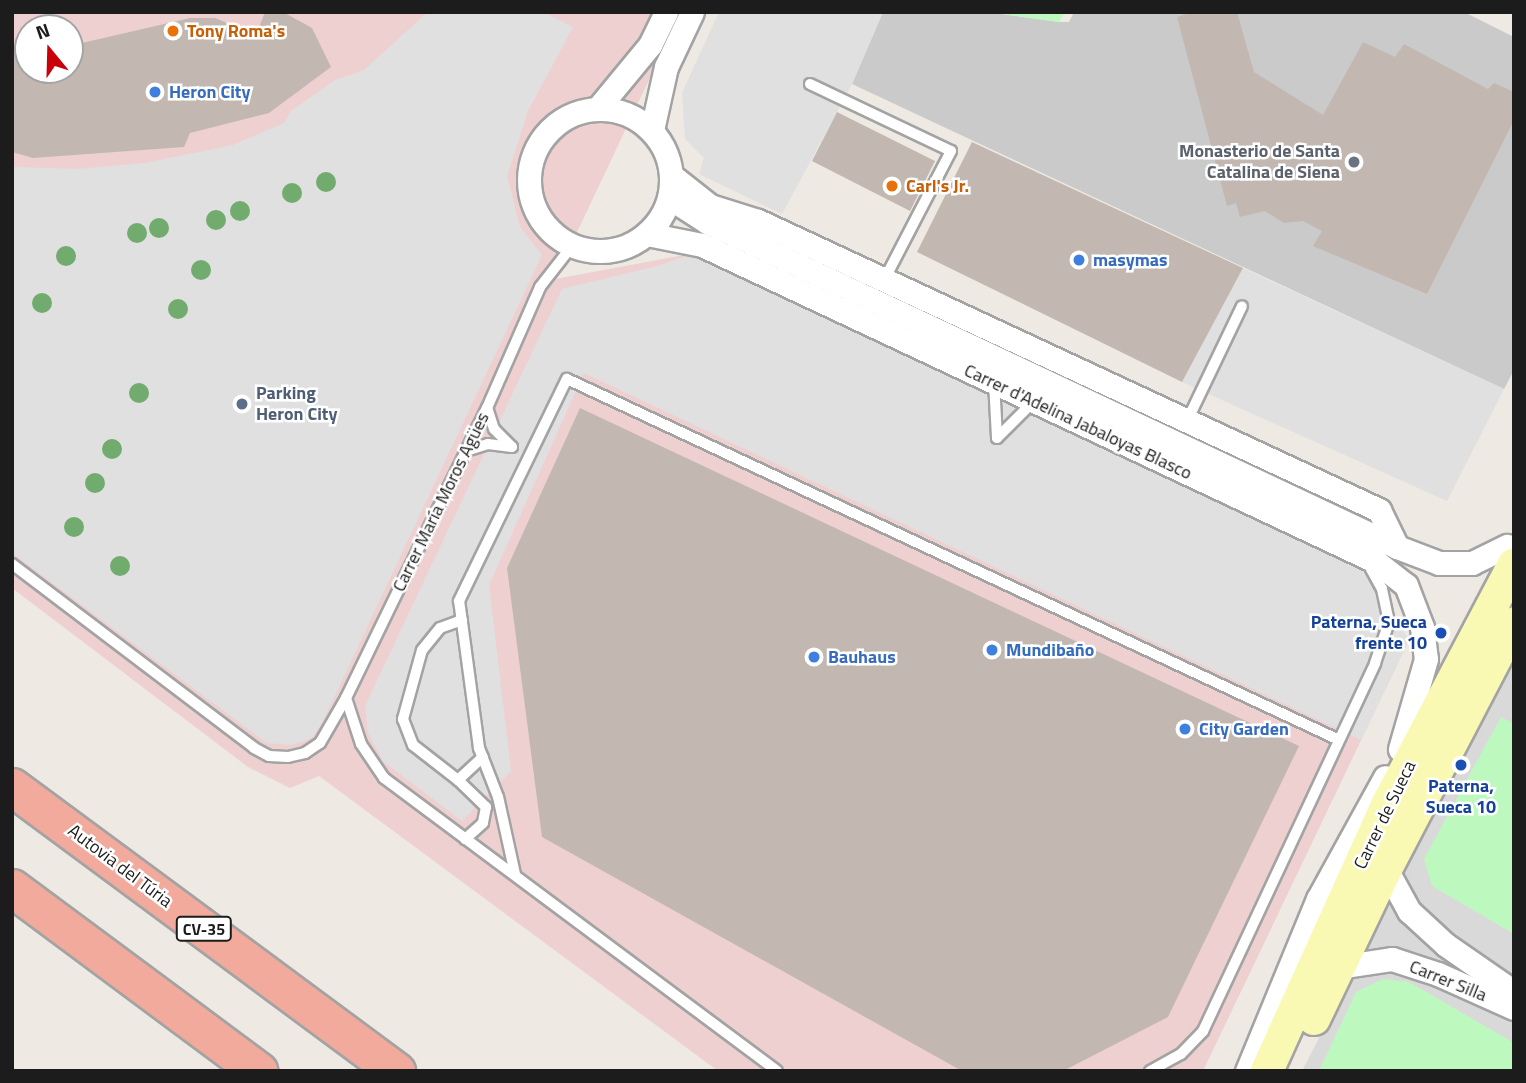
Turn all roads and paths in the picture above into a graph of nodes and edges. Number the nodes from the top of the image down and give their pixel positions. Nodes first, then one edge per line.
1 (666, 12) edge
2 (692, 12) edge
3 (810, 84) dead end
4 (598, 108) junction
5 (652, 130) junction
6 (671, 187) junction
7 (647, 233) junction
8 (572, 246) junction
9 (884, 280) junction
10 (1242, 306) dead end
11 (994, 382) junction
12 (1034, 401) junction
13 (487, 408) junction
14 (1187, 421) junction
15 (512, 447) junction
16 (466, 451) junction
17 (530, 454) junction
18 (1397, 547) junction
19 (1511, 548) edge
20 (1363, 555) junction
21 (12, 564) edge
22 (462, 620) junction
23 (1514, 623) edge
24 (1419, 686) joint
25 (346, 698) junction
26 (1337, 739) junction
27 (1400, 749) junction
28 (483, 758) junction
29 (458, 780) junction
30 (12, 787) edge
31 (465, 839) junction
32 (1386, 869) junction
33 (515, 874) junction
34 (12, 888) edge
35 (1339, 967) junction
36 (1514, 992) edge
37 (1514, 1008) edge
38 (258, 1071) edge
39 (396, 1071) edge
40 (777, 1071) edge
41 (1150, 1071) edge
42 (1247, 1071) edge
43 (1268, 1071) edge
44 (1290, 1071) edge

1 - 4 street
2 - 5 street
3 - 9 lane
4 - 5 street
4 - 8 street
5 - 6 street
6 - 7 street
6 - 9 street
6 - 18 street, Carrer d'Adelina Jabaloyas Blasco
7 - 8 street
7 - 11 street, Carrer d'Adelina Jabaloyas Blasco
8 - 13 lane, Carrer María Moros Agües
9 - 14 street
10 - 14 lane
11 - 12 street, Carrer d'Adelina Jabaloyas Blasco
11 - 12 lane
12 - 20 street, Carrer d'Adelina Jabaloyas Blasco
13 - 15 lane
13 - 16 lane, Carrer María Moros Agües
14 - 18 street
15 - 16 lane
15 - 17 lane
16 - 25 lane, Carrer María Moros Agües
17 - 22 lane
17 - 26 lane
18 - 19 street, Carrer d'Adelina Jabaloyas Blasco
19 - 27 street, Carrer de Sueca
19 - 43 main road, Carrer de Sueca
20 - 24 street, Carrer d'Adelina Jabaloyas Blasco
20 - 26 lane
21 - 25 lane, Carrer María Moros Agües
22 - 28 lane
22 - 29 lane
23 - 32 main road, Carrer de Sueca
24 - 27 street, Carrer de Sueca
25 - 31 lane
26 - 41 lane
27 - 42 street, Carrer de Sueca
28 - 29 lane
28 - 33 lane
29 - 31 lane
30 - 39 highway, Autovia del Túria / CV-35
31 - 33 lane
32 - 35 main road, Carrer de Sueca
32 - 36 street, Carrer Silla
33 - 40 lane
34 - 38 highway
35 - 37 street, Carrer Silla
35 - 44 main road, Carrer de Sueca

